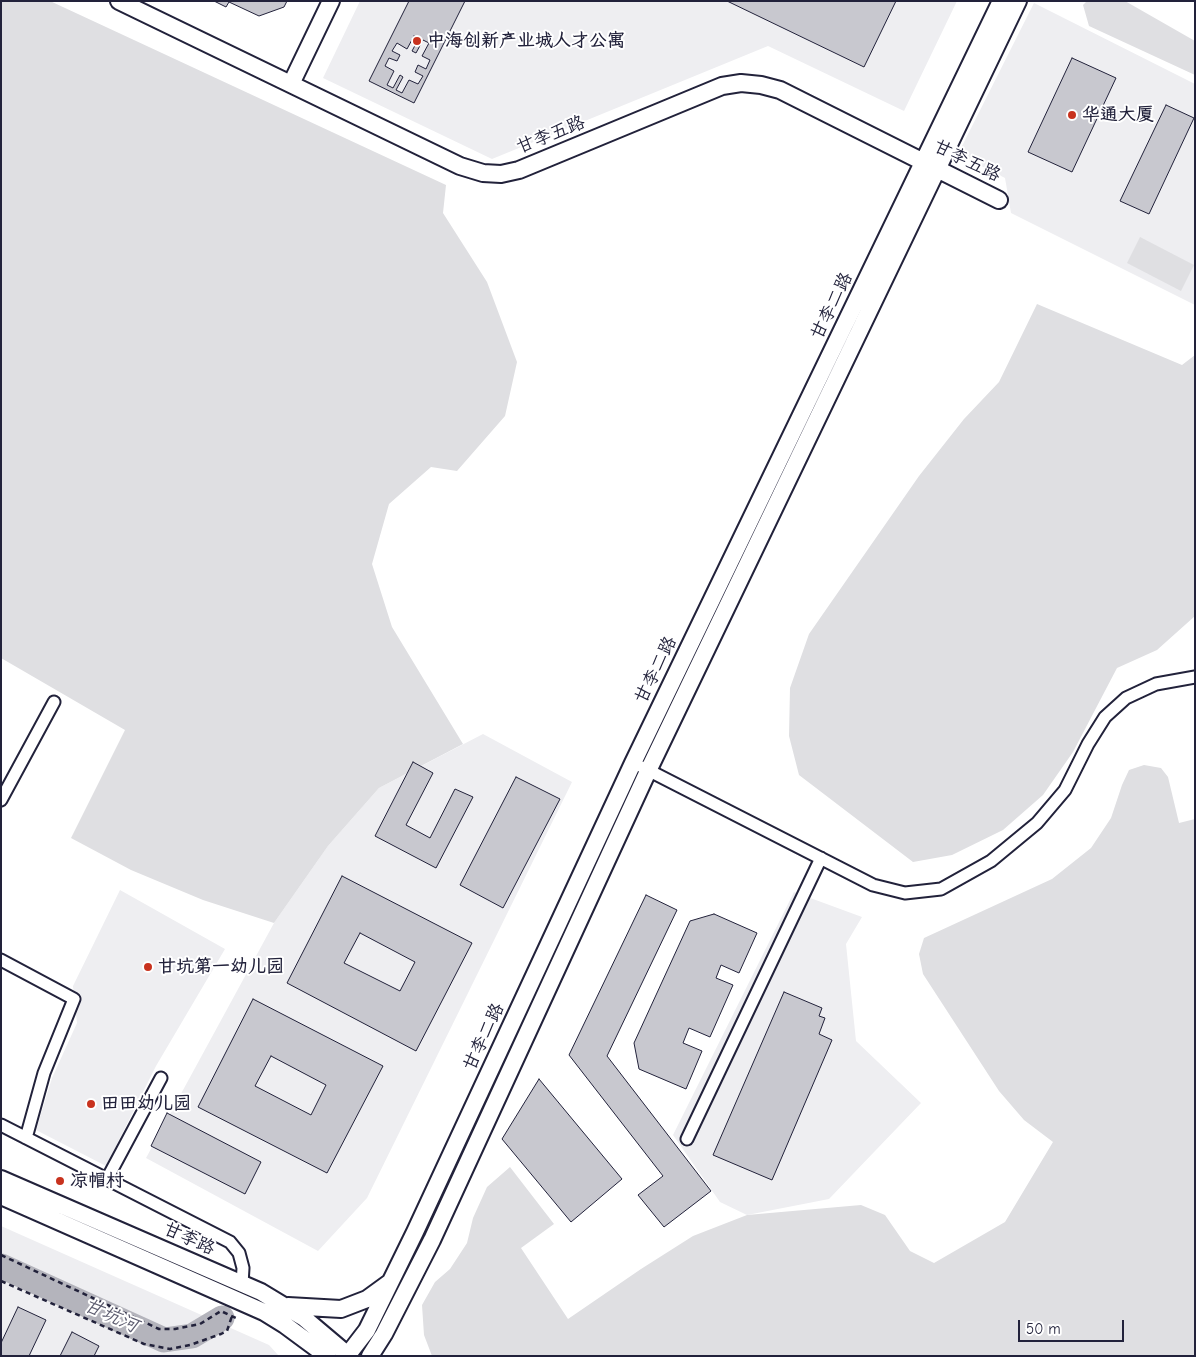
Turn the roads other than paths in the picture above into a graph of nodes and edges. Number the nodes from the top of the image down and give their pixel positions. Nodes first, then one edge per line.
1 (119, 1) edge
2 (331, 1) edge
3 (1001, 1) edge
4 (1018, 1) edge
5 (291, 84) junction
6 (930, 166) junction
7 (999, 200) dead end
8 (1195, 677) edge
9 (54, 702) dead end
10 (641, 767) junction
11 (1, 800) edge
12 (821, 858) junction
13 (1, 960) edge
14 (161, 1078) dead end
15 (1, 1125) edge
16 (26, 1138) junction
17 (687, 1139) dead end
18 (1, 1179) edge
19 (108, 1179) junction
20 (1, 1196) edge
21 (390, 1282) junction
22 (242, 1284) junction
23 (286, 1306) junction
24 (348, 1355) edge
25 (327, 1356) edge
26 (370, 1356) edge

1 - 5 main road, 甘李五路
2 - 5 main road
3 - 6 main road, 甘李二路
4 - 6 main road, 甘李二路
5 - 6 main road, 甘李五路
6 - 7 main road, 甘李五路
6 - 10 main road, 甘李二路
8 - 12 street
9 - 11 street
10 - 12 street
10 - 21 main road, 甘李二路
10 - 26 main road, 甘李二路
12 - 17 street
13 - 16 street
14 - 19 street
15 - 16 street
16 - 19 street
18 - 22 main road, 甘李路
19 - 22 street
20 - 25 main road, 甘李路
21 - 23 main road
21 - 24 main road, 甘李二路
22 - 23 main road, 甘李路
23 - 24 main road, 甘李路

